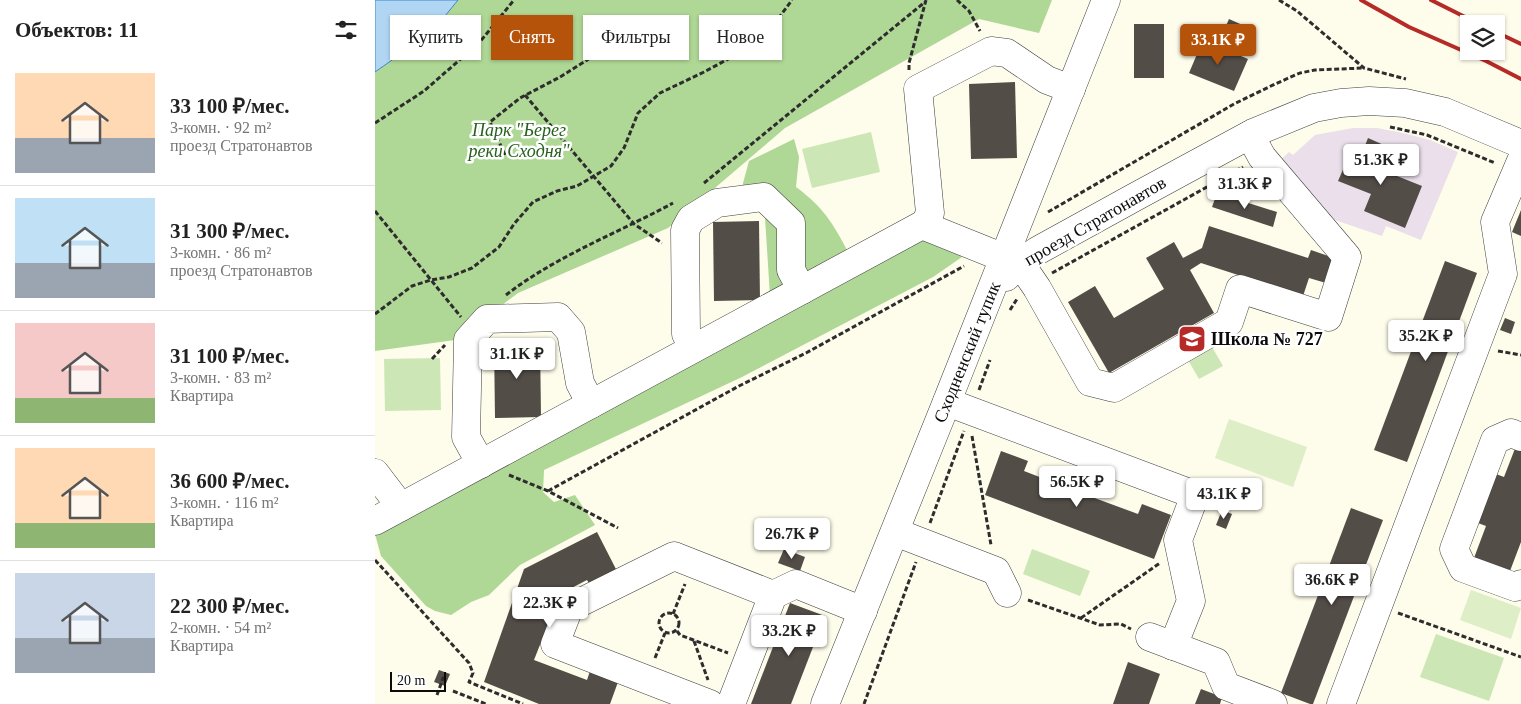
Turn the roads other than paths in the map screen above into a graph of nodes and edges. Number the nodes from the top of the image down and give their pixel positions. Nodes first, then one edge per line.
1 (1106, 0) edge
2 (1071, 89) junction
3 (1521, 144) edge
4 (1256, 146) junction
5 (1519, 166) edge
6 (924, 226) junction
7 (1019, 268) junction
8 (802, 290) junction
9 (694, 348) junction
10 (591, 404) junction
11 (963, 410) junction
12 (1521, 437) edge
13 (481, 464) junction
14 (375, 473) edge
15 (401, 507) junction
16 (375, 521) edge
17 (895, 532) junction
18 (1001, 582) road end
19 (1521, 584) edge
20 (773, 595) junction
21 (863, 610) junction
22 (710, 695) edge
23 (731, 704) edge
24 (825, 704) edge
25 (1273, 704) edge
26 (1341, 704) edge

1 - 2 street, Сходненский тупик
2 - 6 street
2 - 7 street, Сходненский тупик
3 - 4 street, проезд Стратонавтов
4 - 7 street, проезд Стратонавтов
4 - 7 street
5 - 26 street
6 - 7 street
6 - 8 street
7 - 11 street, Сходненский тупик
8 - 9 street
8 - 9 street
9 - 10 street
10 - 13 street
10 - 13 street
11 - 17 street, Сходненский тупик
11 - 25 street
12 - 19 street
13 - 15 street
14 - 15 street
15 - 16 street
17 - 18 street
17 - 21 street, Сходненский тупик
20 - 21 street
20 - 22 street
20 - 23 street
21 - 24 street, Сходненский тупик

